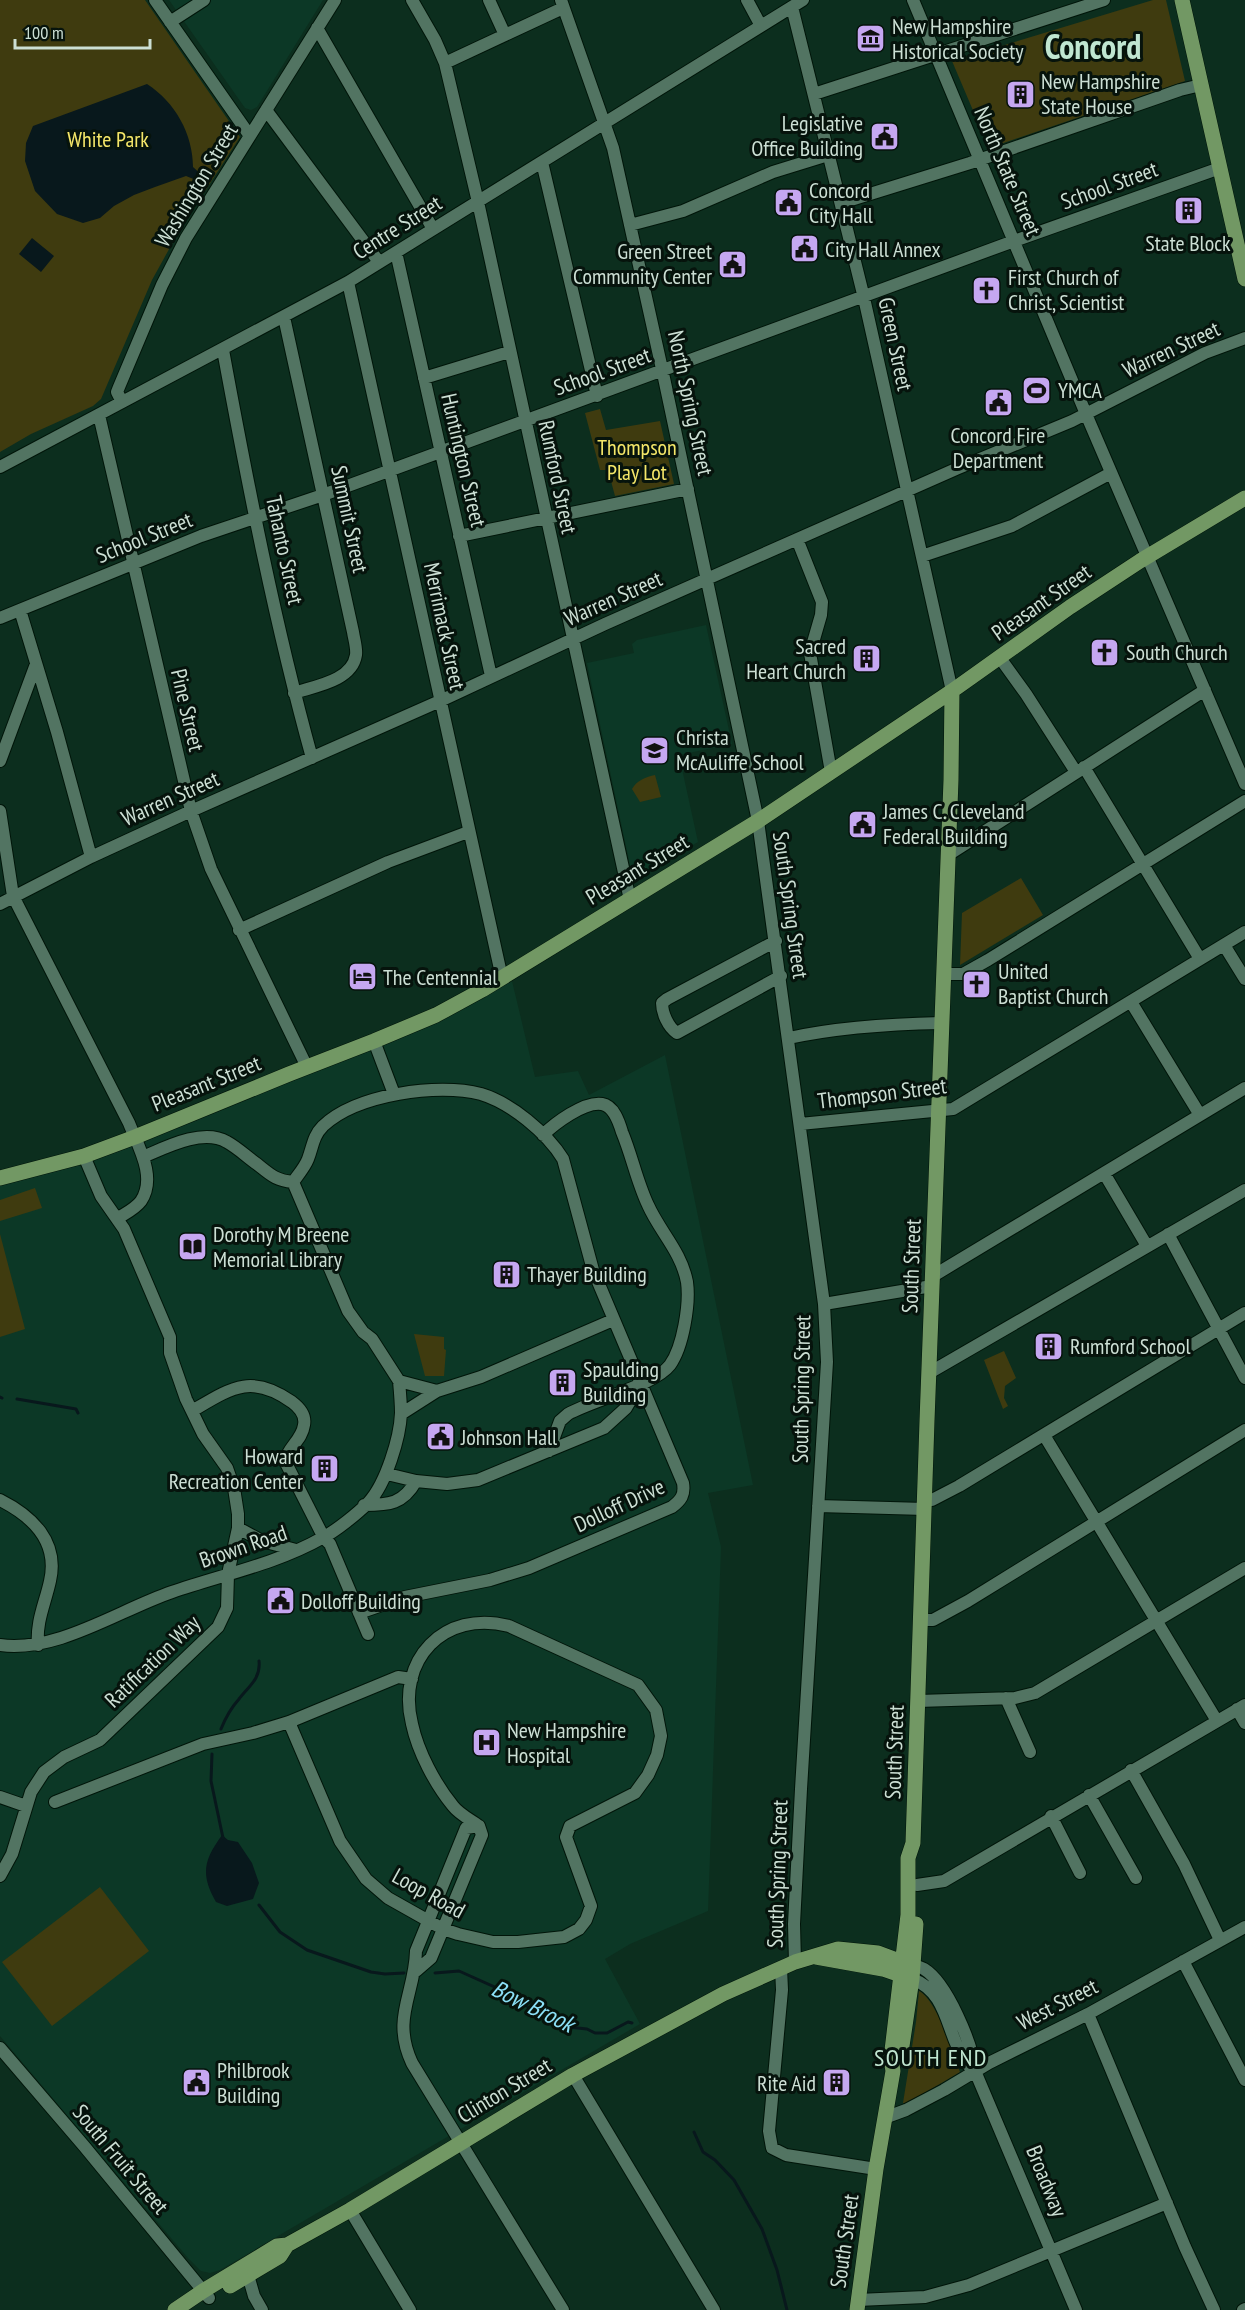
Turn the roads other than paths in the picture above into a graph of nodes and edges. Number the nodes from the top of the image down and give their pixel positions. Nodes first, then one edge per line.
1 (155, 0) edge
2 (204, 0) edge
3 (335, 0) edge
4 (412, 0) edge
5 (489, 0) edge
6 (747, 0) edge
7 (803, 0) edge
8 (913, 0) edge
9 (1104, 0) edge
10 (1182, 0) edge
11 (562, 4) edge
12 (792, 7) junction
13 (170, 22) junction
14 (761, 26) junction
15 (317, 28) junction
16 (505, 35) junction
17 (937, 55) junction
18 (445, 63) junction
19 (1201, 85) junction
20 (814, 94) junction
21 (266, 110) junction
22 (604, 124) junction
23 (249, 136) junction
24 (828, 155) junction
25 (979, 159) junction
26 (542, 162) junction
27 (1220, 168) junction
28 (478, 202) junction
29 (840, 203) junction
30 (630, 225) junction
31 (433, 229) junction
32 (1014, 241) junction
33 (396, 252) junction
34 (379, 262) junction
35 (1245, 279) edge
36 (348, 282) junction
37 (864, 298) junction
38 (284, 317) junction
39 (1245, 338) edge
40 (223, 350) junction
41 (509, 352) junction
42 (663, 371) junction
43 (424, 378) junction
44 (597, 396) junction
45 (122, 402) junction
46 (1086, 414) junction
47 (99, 415) junction
48 (525, 422) junction
49 (440, 452) junction
50 (0, 467) edge
51 (389, 470) junction
52 (1111, 473) junction
53 (688, 489) junction
54 (906, 491) junction
55 (323, 495) junction
56 (1245, 498) edge
57 (256, 518) junction
58 (546, 518) junction
59 (459, 536) junction
60 (797, 539) junction
61 (922, 556) junction
62 (1149, 556) junction
63 (133, 563) junction
64 (707, 580) junction
65 (20, 610) junction
66 (0, 618) edge
67 (572, 639) junction
68 (1000, 658) junction
69 (36, 664) junction
70 (491, 676) junction
71 (1205, 690) junction
72 (952, 691) junction
73 (294, 693) junction
74 (440, 701) junction
75 (312, 758) junction
76 (0, 761) edge
77 (1080, 770) junction
78 (831, 772) junction
79 (1245, 784) edge
80 (1245, 801) edge
81 (0, 811) edge
82 (191, 811) junction
83 (758, 821) junction
84 (468, 832) junction
85 (948, 855) junction
86 (92, 857) junction
87 (1142, 863) junction
88 (13, 896) junction
89 (630, 900) junction
90 (0, 904) edge
91 (239, 930) junction
92 (1245, 932) edge
93 (776, 941) junction
94 (1224, 945) junction
95 (1200, 959) junction
96 (944, 974) junction
97 (781, 976) junction
98 (502, 978) junction
99 (1245, 979) edge
100 (1131, 1002) junction
101 (941, 1023) junction
102 (789, 1038) junction
103 (374, 1041) junction
104 (307, 1066) junction
105 (1245, 1088) edge
106 (394, 1094) junction
107 (939, 1111) junction
108 (1200, 1115) junction
109 (800, 1124) junction
110 (543, 1135) junction
111 (135, 1137) junction
112 (84, 1156) junction
113 (143, 1157) junction
114 (1104, 1173) junction
115 (0, 1178) edge
116 (293, 1182) junction
117 (1245, 1190) edge
118 (118, 1218) junction
119 (1168, 1234) junction
120 (1147, 1246) junction
121 (932, 1281) junction
122 (824, 1304) junction
123 (1245, 1313) edge
124 (613, 1320) junction
125 (1218, 1329) junction
126 (929, 1372) junction
127 (1245, 1378) edge
128 (399, 1381) junction
129 (640, 1384) junction
130 (437, 1391) junction
131 (192, 1411) junction
132 (401, 1414) junction
133 (1245, 1430) edge
134 (1044, 1435) junction
135 (549, 1451) junction
136 (387, 1474) junction
137 (417, 1481) junction
138 (0, 1500) edge
139 (925, 1504) junction
140 (364, 1506) junction
141 (818, 1506) junction
142 (1095, 1521) junction
143 (238, 1528) junction
144 (324, 1538) junction
145 (296, 1550) junction
146 (1245, 1568) edge
147 (228, 1574) junction
148 (359, 1613) junction
149 (920, 1620) junction
150 (1157, 1621) junction
151 (368, 1634) dead end
152 (0, 1645) edge
153 (38, 1645) junction
154 (412, 1679) junction
155 (1006, 1698) junction
156 (918, 1701) junction
157 (1241, 1707) edge
158 (1217, 1721) junction
159 (289, 1722) junction
160 (1245, 1723) edge
161 (1030, 1752) dead end
162 (1131, 1770) junction
163 (1089, 1795) junction
164 (0, 1797) edge
165 (56, 1802) dead end
166 (26, 1806) junction
167 (1051, 1816) junction
168 (479, 1826) junction
169 (914, 1843) junction
170 (1080, 1873) dead end
171 (0, 1876) edge
172 (1136, 1878) dead end
173 (917, 1885) junction
174 (428, 1921) junction
175 (443, 1929) junction
176 (1243, 1932) edge
177 (1220, 1940) junction
178 (1183, 1961) junction
179 (788, 1965) junction
180 (907, 1970) junction
181 (416, 1971) junction
182 (1088, 2014) junction
183 (0, 2048) edge
184 (975, 2071) junction
185 (573, 2074) junction
186 (1245, 2080) edge
187 (887, 2117) junction
188 (461, 2141) junction
189 (876, 2169) junction
190 (1167, 2203) junction
191 (350, 2210) junction
192 (287, 2245) junction
193 (1052, 2251) junction
194 (248, 2275) junction
195 (206, 2294) junction
196 (924, 2296) junction
197 (858, 2305) edge
198 (175, 2310) edge
199 (192, 2310) edge
200 (262, 2310) edge
201 (410, 2310) edge
202 (563, 2310) edge
203 (714, 2310) edge
204 (928, 2310) edge
205 (1076, 2310) edge
206 (1214, 2310) edge

1 - 13 street
2 - 13 street
3 - 15 street, Washington Street
4 - 18 street, Rumford Street
5 - 16 street
6 - 14 street
7 - 12 street, Centre Street
8 - 17 street, North State Street
9 - 17 street
10 - 19 main road
11 - 16 street
11 - 22 street, North Spring Street
12 - 14 street, Centre Street
12 - 20 street, Green Street
13 - 23 street
14 - 22 street, Centre Street
15 - 21 street, Washington Street
15 - 31 street
16 - 18 street
17 - 20 street
17 - 25 street, North State Street
18 - 28 street, Rumford Street
19 - 25 street
19 - 27 main road
20 - 24 street, Green Street
21 - 23 street, Washington Street
21 - 34 street
22 - 26 street, Centre Street
22 - 30 street, North Spring Street
23 - 45 street, Washington Street
24 - 29 street, Green Street
24 - 30 street
25 - 29 street
25 - 32 street, North State Street
26 - 28 street, Centre Street
26 - 44 street
27 - 32 street, School Street
27 - 35 main road
28 - 31 street, Centre Street
28 - 41 street, Rumford Street
29 - 37 street, Green Street
30 - 42 street, North Spring Street
31 - 33 street, Centre Street
32 - 37 street, School Street
32 - 46 street, North State Street
33 - 34 street, Centre Street
33 - 43 street, Huntington Street
34 - 36 street, Centre Street
36 - 38 street, Centre Street
36 - 51 street, Merrimack Street
37 - 42 street, School Street
37 - 54 street, Green Street
38 - 40 street, Centre Street
38 - 55 street, Summit Street
39 - 46 street, Warren Street
40 - 45 street, Centre Street
40 - 57 street, Tahanto Street
41 - 43 street
41 - 48 street, Rumford Street
42 - 44 street, School Street
42 - 53 street, North Spring Street
43 - 49 street, Huntington Street
44 - 48 street, School Street
45 - 47 street, Centre Street
46 - 52 street, North State Street
46 - 54 street, Warren Street
47 - 50 street, Centre Street
47 - 63 street, Pine Street
48 - 49 street, School Street
48 - 58 street, Rumford Street
49 - 51 street, School Street
49 - 59 street, Huntington Street
51 - 55 street, School Street
51 - 74 street, Merrimack Street
52 - 61 street
52 - 62 street, North State Street
53 - 58 street
53 - 64 street, North Spring Street
54 - 60 street, Warren Street
54 - 61 street, Green Street
55 - 57 street, School Street
55 - 73 street, Summit Street
56 - 62 main road, Pleasant Street
57 - 63 street, School Street
57 - 73 street, Tahanto Street
58 - 59 street
58 - 67 street, Rumford Street
59 - 70 street, Huntington Street
60 - 64 street, Warren Street
60 - 78 street
61 - 72 street, Green Street
62 - 68 main road, Pleasant Street
62 - 71 street, North State Street
63 - 65 street, School Street
63 - 82 street, Pine Street
64 - 67 street, Warren Street
64 - 83 street, North Spring Street
65 - 66 street, School Street
65 - 69 street
67 - 70 street, Warren Street
67 - 89 street, Rumford Street
68 - 72 main road, Pleasant Street
68 - 77 street
69 - 76 street
69 - 86 street
70 - 74 street, Warren Street
71 - 77 street
71 - 79 street, North State Street
72 - 78 main road, Pleasant Street
72 - 85 main road, South Street
73 - 75 street, Tahanto Street
74 - 75 street, Warren Street
74 - 84 street, Merrimack Street
75 - 82 street, Warren Street
77 - 85 street
77 - 87 street
78 - 83 main road, Pleasant Street
80 - 87 street
81 - 88 street
82 - 86 street, Warren Street
82 - 91 street, Pine Street
83 - 89 main road, Pleasant Street
83 - 93 street, South Spring Street
84 - 91 street
84 - 98 street, Merrimack Street
85 - 96 main road, South Street
86 - 88 street, Warren Street
87 - 95 street
87 - 96 street
88 - 90 street, Warren Street
88 - 111 street
89 - 98 main road, Pleasant Street
91 - 104 street, Pine Street
92 - 94 street, Thompson Street
93 - 97 street, South Spring Street
93 - 97 street
94 - 95 street, Thompson Street
94 - 99 street
95 - 100 street, Thompson Street
96 - 101 main road, South Street
97 - 102 street, South Spring Street
98 - 103 main road, Pleasant Street
100 - 107 street, Thompson Street
100 - 108 street
101 - 102 street
101 - 107 main road, South Street
102 - 109 street, South Spring Street
103 - 104 main road, Pleasant Street
103 - 106 street
104 - 111 main road, Pleasant Street
105 - 108 street
106 - 110 street, Dolloff Drive
106 - 116 street, Dolloff Drive
107 - 109 street, Thompson Street
107 - 121 main road, South Street
108 - 114 street
109 - 122 street, South Spring Street
110 - 124 street, Dolloff Drive
110 - 129 street
111 - 112 main road, Pleasant Street
111 - 113 street
112 - 115 main road, Pleasant Street
112 - 118 street, Ratification Way
113 - 116 street
113 - 118 street
114 - 120 street
114 - 121 street
116 - 128 street
117 - 119 street
118 - 131 street, Ratification Way
119 - 120 street
119 - 125 street
120 - 126 street
121 - 122 street
121 - 126 main road, South Street
122 - 141 street, South Spring Street
123 - 125 street
124 - 129 street, Dolloff Drive
124 - 130 street
125 - 127 street
125 - 134 street
126 - 139 main road, South Street
128 - 130 street
128 - 132 street, Brown Road
129 - 135 street
129 - 135 street
129 - 148 street, Dolloff Drive
130 - 132 street
131 - 143 street, Ratification Way
131 - 144 street
132 - 136 street, Brown Road
133 - 142 street
134 - 139 street
134 - 142 street
135 - 137 street
136 - 137 street
136 - 140 street, Brown Road
137 - 140 street
138 - 153 street
139 - 141 street
139 - 149 main road, South Street
140 - 144 street, Brown Road
141 - 179 street, South Spring Street
142 - 149 street
142 - 150 street
143 - 145 street
143 - 147 street, Ratification Way
144 - 145 street, Brown Road
144 - 148 street
145 - 147 street, Brown Road
146 - 150 street
147 - 153 street, Brown Road
147 - 166 street, Ratification Way
148 - 151 street
149 - 156 main road, South Street
150 - 155 street
150 - 158 street
152 - 153 street, Brown Road
154 - 159 street
154 - 168 street, Loop Road
154 - 175 street, Loop Road
155 - 156 street
155 - 161 street
156 - 169 main road, South Street
157 - 158 street
157 - 160 street
158 - 162 street
159 - 165 street
159 - 174 street, Loop Road
162 - 163 street
162 - 177 street
163 - 167 street
163 - 172 street
164 - 166 street
166 - 171 street, Ratification Way
167 - 170 street
167 - 173 street
168 - 174 street
168 - 175 street
169 - 173 main road, South Street
169 - 180 main road, South Street
173 - 180 main road, South Street
174 - 175 street, Loop Road
174 - 181 street
175 - 181 street
176 - 177 street, West Street
177 - 178 street, West Street
178 - 182 street, West Street
178 - 186 street
179 - 180 main road, Clinton Street
179 - 185 main road, Clinton Street
179 - 189 street, South Spring Street
180 - 184 street, Broadway
180 - 187 main road, South Street
181 - 188 street
182 - 184 street, West Street
182 - 190 street
183 - 195 street, South Fruit Street
184 - 187 street, West Street
184 - 193 street, Broadway
185 - 188 main road, Clinton Street
185 - 203 street
187 - 189 main road, South Street
188 - 191 main road, Clinton Street
188 - 202 street
189 - 197 main road, South Street
190 - 193 street
190 - 206 street
191 - 192 main road, Clinton Street
191 - 201 street
192 - 194 main road, Clinton Street
192 - 195 main road, Clinton Street
193 - 196 street
193 - 205 street, Broadway
194 - 195 main road, Clinton Street
194 - 200 street
195 - 198 main road, Clinton Street
195 - 199 main road, Clinton Street
196 - 197 street
196 - 204 street

